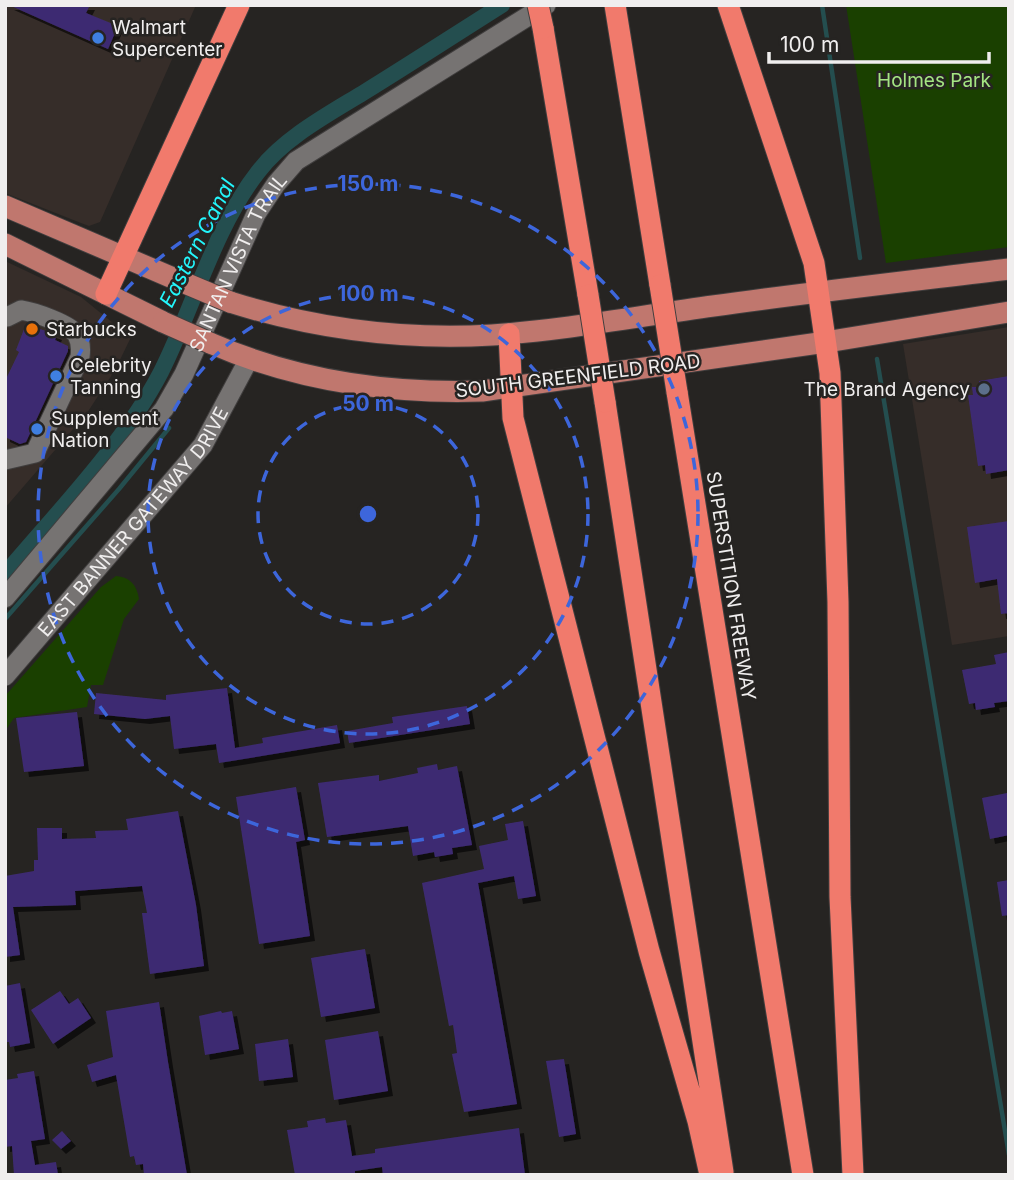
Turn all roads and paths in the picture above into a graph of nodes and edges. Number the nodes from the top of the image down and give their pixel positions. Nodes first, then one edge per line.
1 (239, 5) edge
2 (538, 5) edge
3 (546, 5) edge
4 (728, 5) edge
5 (615, 6) edge
6 (5, 206) edge
7 (5, 244) edge
8 (123, 257) junction
9 (1009, 269) edge
10 (819, 291) junction
11 (106, 294) junction
12 (1009, 312) edge
13 (7, 317) edge
14 (509, 334) junction
15 (826, 342) junction
16 (249, 359) junction
17 (511, 388) junction
18 (5, 460) edge
19 (5, 598) edge
20 (5, 676) edge
21 (710, 1175) edge
22 (723, 1175) edge
23 (803, 1175) edge
24 (853, 1175) edge

1 - 8 highway
2 - 22 highway, bridge
3 - 19 street, SANTAN VISTA TRAIL
4 - 10 highway
5 - 23 highway, SUPERSTITION FREEWAY, bridge
6 - 8 main road
7 - 11 main road, SOUTH GREENFIELD ROAD
8 - 11 highway
8 - 14 main road, bridge
9 - 10 main road
10 - 14 main road
10 - 15 highway
11 - 16 main road, SOUTH GREENFIELD ROAD, bridge
12 - 15 main road, SOUTH GREENFIELD ROAD
13 - 18 street
14 - 17 highway
15 - 17 main road, SOUTH GREENFIELD ROAD
15 - 24 highway
16 - 17 main road, SOUTH GREENFIELD ROAD
16 - 20 street, EAST BANNER GATEWAY DRIVE
17 - 21 highway

